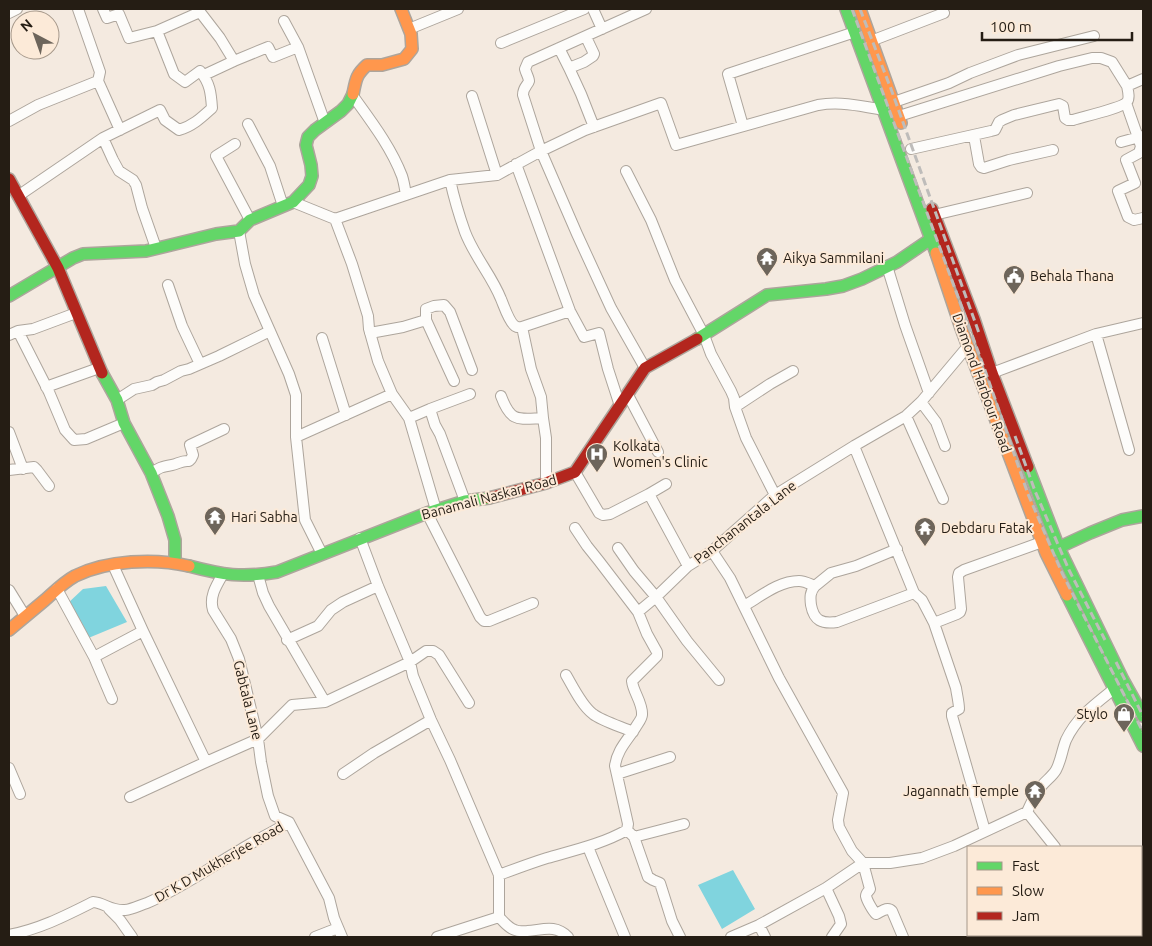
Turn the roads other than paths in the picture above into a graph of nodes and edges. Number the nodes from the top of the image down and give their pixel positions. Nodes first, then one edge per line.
1 (17, 9) edge
2 (78, 9) edge
3 (103, 9) edge
4 (401, 9) edge
5 (458, 9) edge
6 (584, 9) edge
7 (593, 9) edge
8 (646, 9) edge
9 (846, 9) edge
10 (860, 9) edge
11 (199, 10) edge
12 (572, 11) edge
13 (944, 12) dead end
14 (9, 13) edge
15 (284, 21) dead end
16 (409, 29) junction
17 (602, 29) junction
18 (157, 31) junction
19 (855, 32) junction
20 (1094, 36) dead end
21 (586, 37) junction
22 (871, 41) junction
23 (501, 43) dead end
24 (298, 47) junction
25 (559, 48) junction
26 (234, 61) junction
27 (569, 68) junction
28 (204, 75) junction
29 (1143, 79) edge
30 (98, 81) junction
31 (1127, 86) junction
32 (353, 96) junction
33 (472, 96) dead end
34 (894, 102) junction
35 (1126, 103) junction
36 (884, 110) junction
37 (899, 116) junction
38 (9, 121) edge
39 (325, 122) junction
40 (248, 124) dead end
41 (743, 126) junction
42 (594, 127) junction
43 (120, 130) junction
44 (974, 136) junction
45 (1141, 137) edge
46 (103, 138) junction
47 (1121, 142) dead end
48 (235, 144) dead end
49 (909, 145) joint
50 (1053, 150) dead end
51 (541, 151) junction
52 (516, 164) junction
53 (626, 171) dead end
54 (497, 175) junction
55 (9, 179) edge
56 (450, 180) junction
57 (1027, 193) dead end
58 (406, 195) junction
59 (18, 196) junction
60 (928, 196) dead end
61 (288, 204) junction
62 (934, 215) junction
63 (1143, 218) edge
64 (335, 219) junction
65 (250, 220) junction
66 (239, 231) junction
67 (942, 232) junction
68 (931, 238) junction
69 (156, 248) junction
70 (888, 266) junction
71 (58, 268) junction
72 (168, 285) dead end
73 (9, 296) edge
74 (570, 311) junction
75 (76, 313) junction
76 (426, 320) junction
77 (1143, 323) edge
78 (522, 327) junction
79 (270, 331) junction
80 (13, 333) edge
81 (370, 333) junction
82 (704, 334) junction
83 (1096, 334) junction
84 (322, 338) dead end
85 (968, 346) junction
86 (200, 364) junction
87 (100, 368) junction
88 (645, 368) junction
89 (472, 370) dead end
90 (793, 371) dead end
91 (992, 373) junction
92 (454, 380) dead end
93 (46, 388) junction
94 (929, 393) junction
95 (392, 394) junction
96 (470, 394) dead end
97 (628, 395) junction
98 (501, 396) dead end
99 (117, 400) junction
100 (921, 402) junction
101 (620, 406) junction
102 (735, 407) junction
103 (430, 409) junction
104 (346, 415) junction
105 (906, 416) junction
106 (409, 418) junction
107 (544, 418) junction
108 (124, 423) junction
109 (224, 429) dead end
110 (9, 432) edge
111 (296, 438) junction
112 (854, 446) junction
113 (945, 446) dead end
114 (1128, 450) dead end
115 (658, 452) dead end
116 (23, 469) junction
117 (9, 470) edge
118 (575, 472) junction
119 (151, 473) junction
120 (546, 483) junction
121 (666, 484) dead end
122 (49, 486) dead end
123 (649, 494) junction
124 (775, 495) junction
125 (943, 499) dead end
126 (465, 500) junction
127 (432, 511) junction
128 (1143, 516) edge
129 (575, 528) dead end
130 (360, 538) junction
131 (618, 548) dead end
132 (1044, 548) junction
133 (1059, 548) junction
134 (897, 549) junction
135 (712, 551) junction
136 (322, 554) junction
137 (175, 563) junction
138 (113, 565) junction
139 (688, 566) junction
140 (222, 574) junction
141 (258, 575) junction
142 (378, 586) junction
143 (815, 586) junction
144 (57, 589) junction
145 (9, 590) edge
146 (914, 592) junction
147 (656, 597) junction
148 (533, 603) dead end
149 (744, 606) junction
150 (638, 612) junction
151 (25, 616) junction
152 (934, 623) junction
153 (9, 630) edge
154 (143, 631) junction
155 (287, 640) junction
156 (94, 657) junction
157 (410, 662) junction
158 (566, 675) dead end
159 (718, 680) dead end
160 (1114, 689) junction
161 (112, 699) dead end
162 (325, 702) junction
163 (468, 703) dead end
164 (1143, 716) edge
165 (431, 720) junction
166 (633, 732) junction
167 (258, 740) junction
168 (1143, 746) edge
169 (670, 757) dead end
170 (206, 762) junction
171 (9, 768) edge
172 (343, 774) dead end
173 (618, 774) junction
174 (20, 794) dead end
175 (130, 797) dead end
176 (1027, 812) junction
177 (289, 822) junction
178 (684, 824) dead end
179 (985, 831) junction
180 (631, 833) junction
181 (1054, 846) edge
182 (588, 847) junction
183 (862, 863) junction
184 (499, 875) junction
185 (826, 888) junction
186 (108, 908) junction
187 (500, 917) junction
188 (759, 925) junction
189 (340, 932) edge
190 (463, 934) edge
191 (9, 936) edge
192 (132, 937) edge
193 (315, 937) edge
194 (437, 937) edge
195 (568, 937) edge
196 (625, 937) edge
197 (680, 937) edge
198 (731, 937) edge
199 (765, 937) edge
200 (832, 937) edge
201 (903, 937) edge

1 - 14 street
2 - 30 street
3 - 18 street
4 - 16 main road
5 - 16 street
6 - 12 street
7 - 17 street
8 - 17 street
9 - 19 main road, Diamond Harbour Road
10 - 22 main road
11 - 18 street
11 - 26 street
12 - 23 street
13 - 22 street
15 - 24 street
16 - 32 main road
17 - 21 street
18 - 28 street
19 - 36 main road, Diamond Harbour Road
19 - 41 street
20 - 34 street
21 - 25 street
21 - 27 street
22 - 34 main road
24 - 26 street
24 - 39 street
25 - 27 street
25 - 51 street
26 - 28 street
27 - 42 street
28 - 43 street
29 - 31 street
30 - 38 street
30 - 43 street
31 - 35 street
31 - 37 street
32 - 39 main road
32 - 58 street
33 - 54 street
34 - 37 main road
35 - 44 street
35 - 45 street
36 - 41 street
36 - 68 main road, Diamond Harbour Road
37 - 49 main road
39 - 61 main road
40 - 61 street
41 - 42 street
42 - 51 street
43 - 46 street
44 - 49 street
44 - 50 street
45 - 47 street
45 - 63 street
46 - 59 street
46 - 69 street
48 - 65 street
51 - 52 street
51 - 88 street
52 - 54 street
52 - 74 street
53 - 82 street
54 - 56 street
55 - 59 main road
56 - 58 street
56 - 78 street
57 - 62 street
58 - 64 street
59 - 71 main road
60 - 62 main road, Diamond Harbour Road
61 - 64 street
61 - 65 main road
62 - 67 main road, Diamond Harbour Road
64 - 81 street
65 - 66 main road
66 - 69 main road
66 - 79 street
67 - 68 main road, Banamali Naskar Road
67 - 91 main road, Diamond Harbour Road
68 - 70 main road, Banamali Naskar Road
68 - 85 main road, Diamond Harbour Road
69 - 71 main road
70 - 82 main road, Banamali Naskar Road
70 - 94 street
71 - 73 main road
71 - 75 main road
72 - 86 street
74 - 78 street
74 - 101 street
75 - 80 street
75 - 87 main road
76 - 81 street
76 - 89 street
76 - 92 street
77 - 83 street
78 - 107 street
79 - 86 street
79 - 111 street
80 - 93 street
81 - 95 street
82 - 88 main road, Banamali Naskar Road
82 - 102 street
83 - 91 street
83 - 114 street
84 - 104 street
85 - 94 street, Panchanantala Lane
85 - 132 main road, Diamond Harbour Road
86 - 99 street
87 - 93 street
87 - 99 main road
88 - 97 main road, Banamali Naskar Road
90 - 102 street
91 - 133 main road, Diamond Harbour Road
93 - 108 street
94 - 100 street, Panchanantala Lane
95 - 104 street
95 - 106 street
96 - 103 street
97 - 101 main road, Banamali Naskar Road
97 - 115 street
98 - 107 street
99 - 108 main road
100 - 105 street, Panchanantala Lane
100 - 113 street
101 - 118 main road, Banamali Naskar Road
102 - 124 street
103 - 106 street
103 - 126 street
104 - 111 street
105 - 112 street, Panchanantala Lane
105 - 125 street
106 - 127 street
107 - 120 street
108 - 119 main road
109 - 119 street
110 - 116 street
111 - 136 street
112 - 124 street, Panchanantala Lane
112 - 134 street
116 - 117 street
116 - 122 street
118 - 120 main road, Banamali Naskar Road
118 - 123 street
119 - 137 main road
120 - 126 main road, Banamali Naskar Road
121 - 123 street
123 - 139 street, Panchanantala Lane
124 - 135 street, Panchanantala Lane
126 - 127 main road, Banamali Naskar Road
127 - 130 main road, Banamali Naskar Road
127 - 148 street
128 - 133 main road
129 - 150 street
130 - 136 main road, Banamali Naskar Road
130 - 142 street
131 - 147 street
132 - 133 main road
132 - 152 street
132 - 160 main road, Diamond Harbour Road
133 - 164 main road, Diamond Harbour Road
134 - 143 street
134 - 146 street
135 - 139 street, Panchanantala Lane
135 - 149 street
136 - 141 main road, Banamali Naskar Road
137 - 138 main road, Banamali Naskar Road
137 - 140 main road, Banamali Naskar Road
138 - 144 main road, Banamali Naskar Road
138 - 154 street
139 - 147 street
140 - 141 main road, Banamali Naskar Road
140 - 167 street, Gabtala Lane
141 - 155 street
142 - 155 street
142 - 157 street
143 - 146 street
143 - 149 street
144 - 151 main road, Banamali Naskar Road
144 - 156 street
145 - 151 street
146 - 152 street
147 - 150 street
147 - 159 street
149 - 183 street
150 - 166 street
151 - 153 main road, Banamali Naskar Road
152 - 179 street
154 - 156 street
154 - 170 street
155 - 162 street
156 - 161 street
157 - 162 street
157 - 163 street
157 - 165 street
158 - 166 street
160 - 168 main road, Diamond Harbour Road
160 - 176 street
162 - 167 street
165 - 172 street
165 - 184 street
166 - 173 street
167 - 170 street
167 - 177 street, Gabtala Lane
169 - 173 street
170 - 175 street
171 - 174 street
173 - 180 street
176 - 179 street
176 - 181 street
177 - 186 street, Dr K D Mukherjee Road
177 - 189 street
178 - 180 street
179 - 183 street
180 - 182 street
180 - 197 street
182 - 184 street
182 - 196 street
183 - 185 street
183 - 201 street
184 - 187 street
185 - 188 street
185 - 200 street
186 - 191 street, Dr K D Mukherjee Road
186 - 192 street
187 - 190 street
187 - 195 street
188 - 198 street
188 - 199 street
189 - 193 street
190 - 194 street

